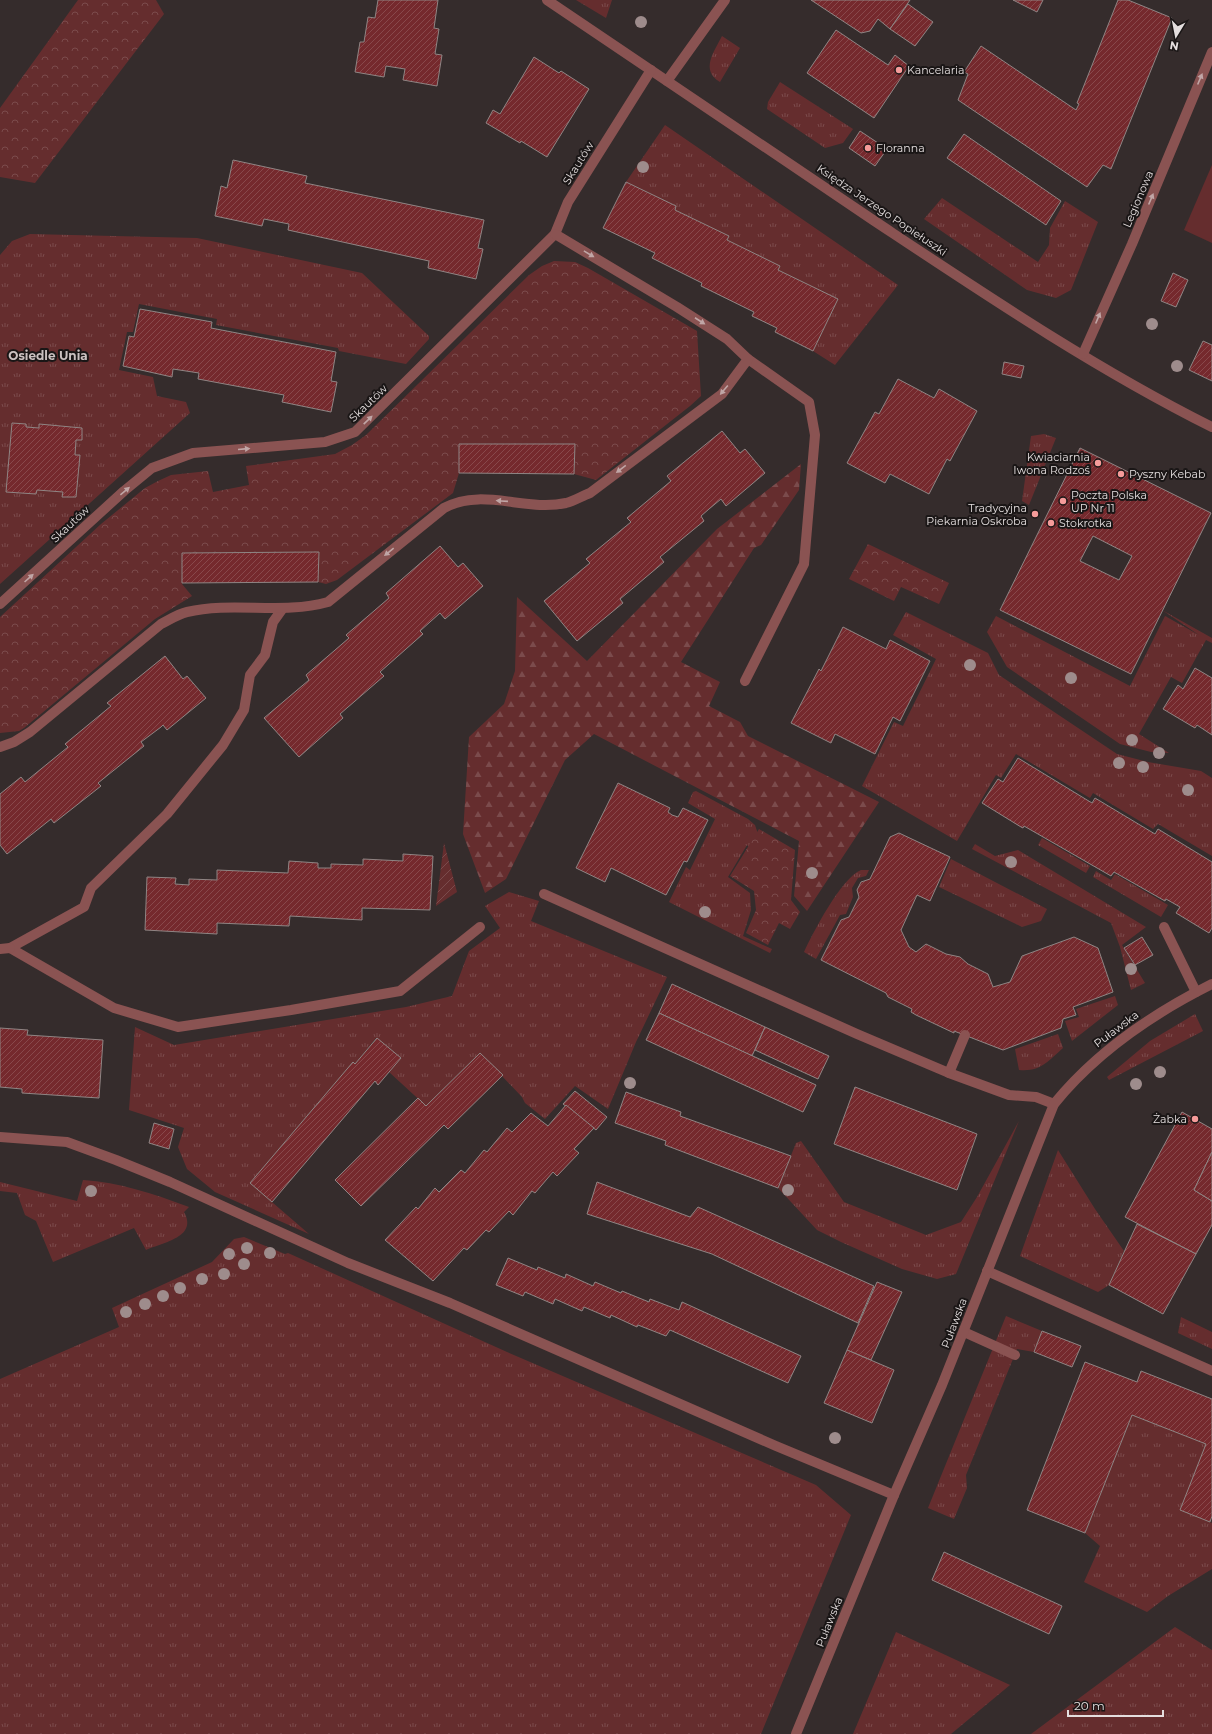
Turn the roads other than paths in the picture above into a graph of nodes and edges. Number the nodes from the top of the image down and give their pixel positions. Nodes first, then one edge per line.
1 (547, 0) edge
2 (725, 0) edge
3 (1212, 52) edge
4 (651, 70) junction
5 (667, 81) junction
6 (555, 234) junction
7 (1083, 354) junction
8 (748, 359) junction
9 (1212, 427) edge
10 (0, 604) edge
11 (282, 608) junction
12 (745, 681) dead end
13 (0, 747) edge
14 (544, 894) dead end
15 (480, 927) dead end
16 (1164, 927) dead end
17 (5, 948) edge
18 (1212, 984) edge
19 (1196, 992) junction
20 (965, 1036) dead end
21 (949, 1074) junction
22 (1054, 1104) junction
23 (0, 1137) edge
24 (987, 1271) junction
25 (964, 1332) junction
26 (1015, 1355) dead end
27 (1212, 1371) edge
28 (894, 1495) junction
29 (796, 1734) edge

1 - 4 street, Księdza Jerzego Popiełuszki
2 - 5 street
7 -> 3 street, Legionowa
4 - 5 street, Księdza Jerzego Popiełuszki
4 - 6 street, Skautów
5 - 7 street, Księdza Jerzego Popiełuszki
6 -> 8 street
10 -> 6 street, Skautów
7 - 9 street, Księdza Jerzego Popiełuszki
8 -> 11 street
8 - 12 street
11 - 13 street
11 - 17 street
14 - 21 street
15 - 17 street
16 - 19 street
18 - 19 street, Puławska
19 - 22 street, Puławska
20 - 21 street
21 - 22 street
22 - 24 street, Puławska
23 - 28 street
24 - 25 street, Puławska
24 - 27 street
25 - 26 street
25 - 28 street, Puławska
28 - 29 street, Puławska

